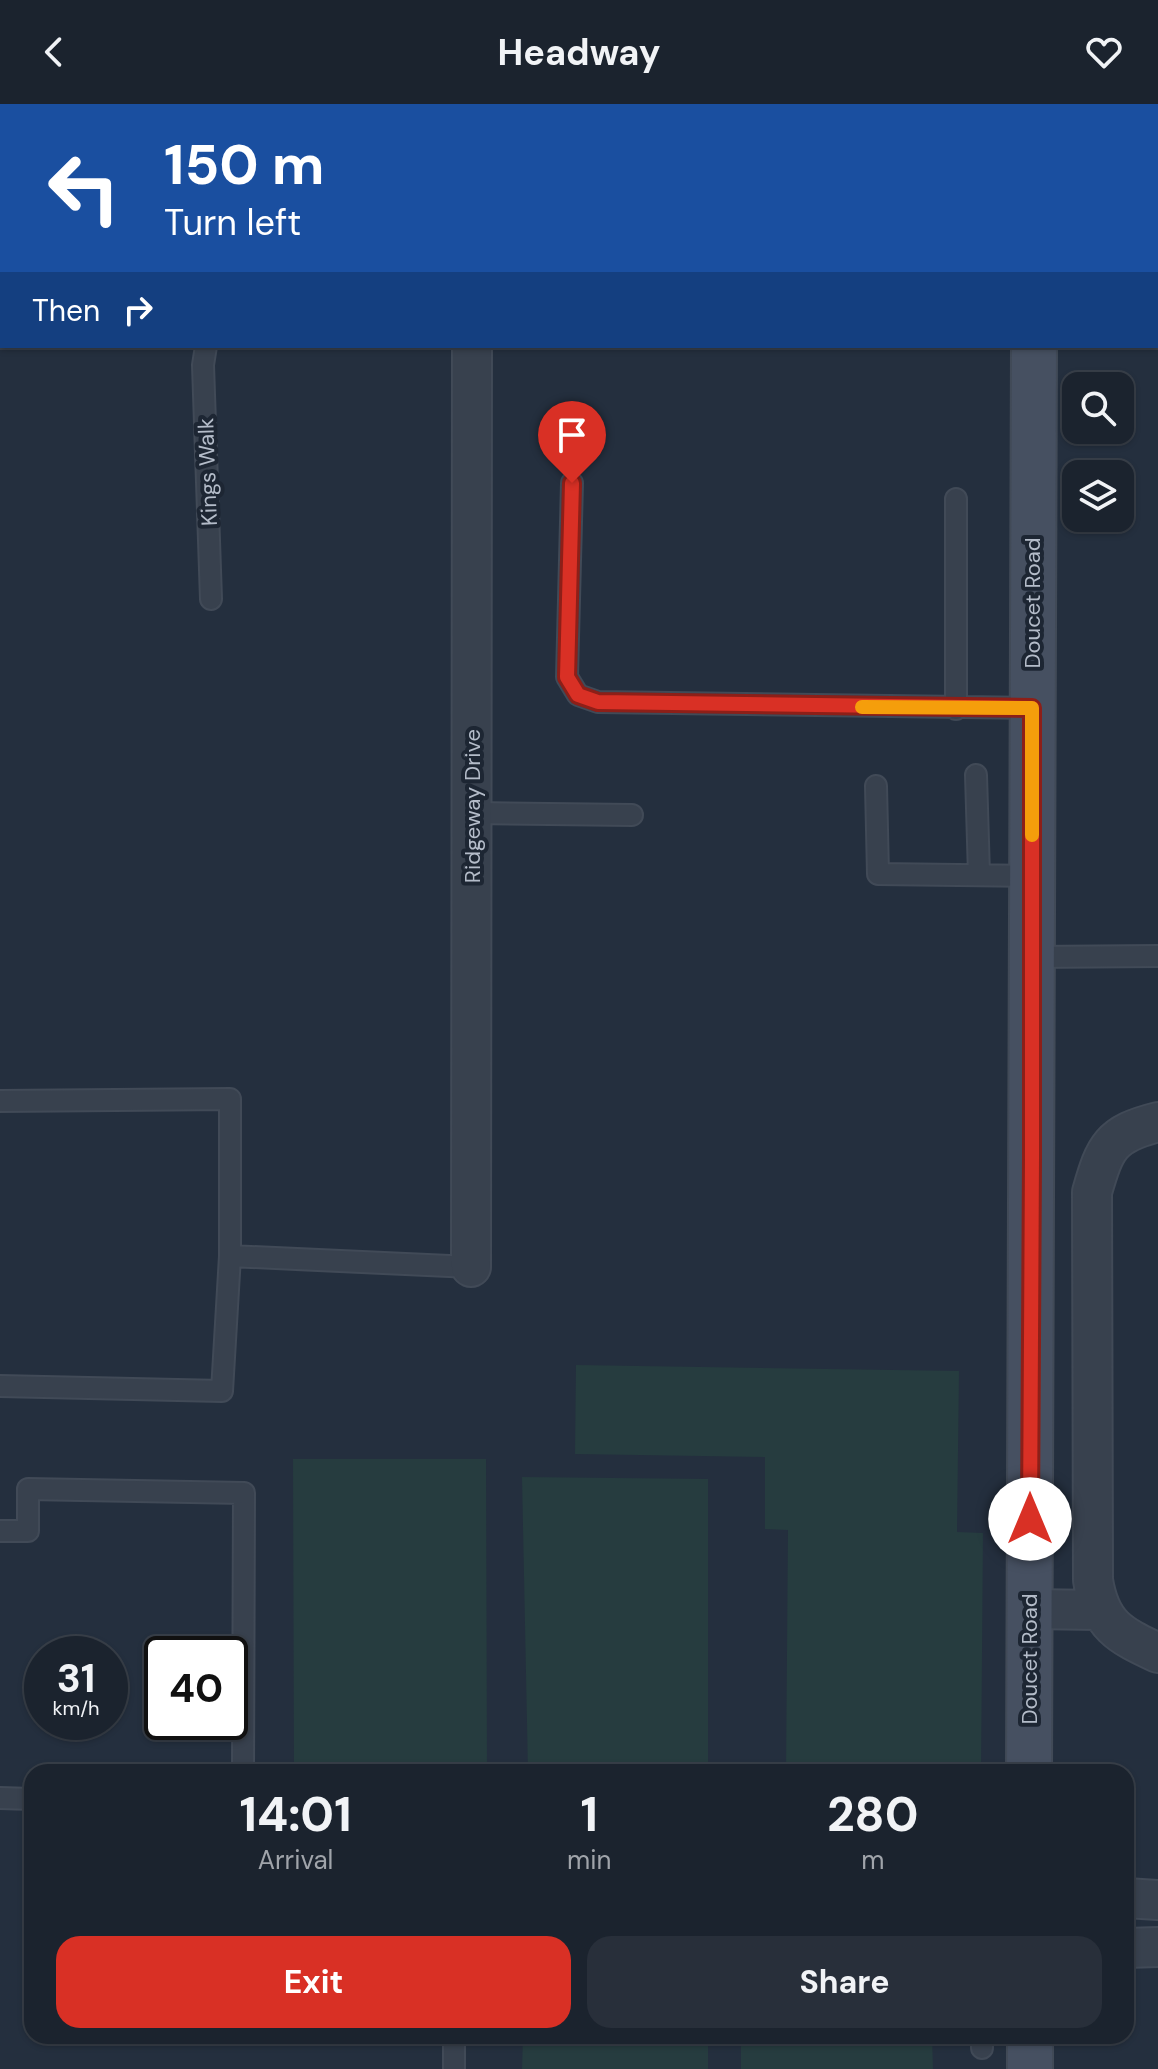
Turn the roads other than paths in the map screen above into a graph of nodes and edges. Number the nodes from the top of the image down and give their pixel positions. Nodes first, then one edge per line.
1 (206, 348) edge
2 (472, 348) edge
3 (1034, 348) edge
4 (572, 483) dead end
5 (956, 499) dead end
6 (211, 599) dead end
7 (1032, 708) junction
8 (956, 709) junction
9 (976, 775) dead end
10 (876, 786) dead end
11 (472, 813) junction
12 (632, 815) dead end
13 (979, 875) junction
14 (1032, 876) junction
15 (1158, 956) edge
16 (1032, 957) junction
17 (0, 1101) edge
18 (1158, 1122) edge
19 (230, 1256) junction
20 (471, 1267) joint
21 (0, 1386) edge
22 (0, 1531) edge
23 (1029, 1609) junction
24 (1100, 1610) junction
25 (1158, 1653) edge
26 (243, 1764) edge
27 (1029, 1764) edge
28 (0, 1798) edge
29 (24, 1799) edge
30 (1134, 1898) edge
31 (1158, 1900) edge
32 (1158, 1947) edge
33 (1134, 1948) edge
34 (454, 2044) edge
35 (1030, 2044) edge
36 (454, 2069) edge
37 (1030, 2069) edge

1 - 6 lane, Kings Walk
2 - 11 street, Ridgeway Drive
3 - 7 street, Doucet Road
4 - 8 lane
5 - 8 lane
7 - 8 lane
7 - 14 street, Doucet Road
9 - 13 lane
10 - 13 lane
11 - 12 lane
11 - 20 street, Ridgeway Drive
13 - 14 lane
14 - 16 street, Doucet Road
15 - 16 lane
16 - 23 street, Doucet Road
17 - 19 lane
18 - 24 street
19 - 20 lane
19 - 21 lane
22 - 26 lane
23 - 24 street
23 - 27 street, Doucet Road
24 - 25 street
28 - 29 lane
30 - 31 street
32 - 33 street
34 - 36 lane
35 - 37 street

